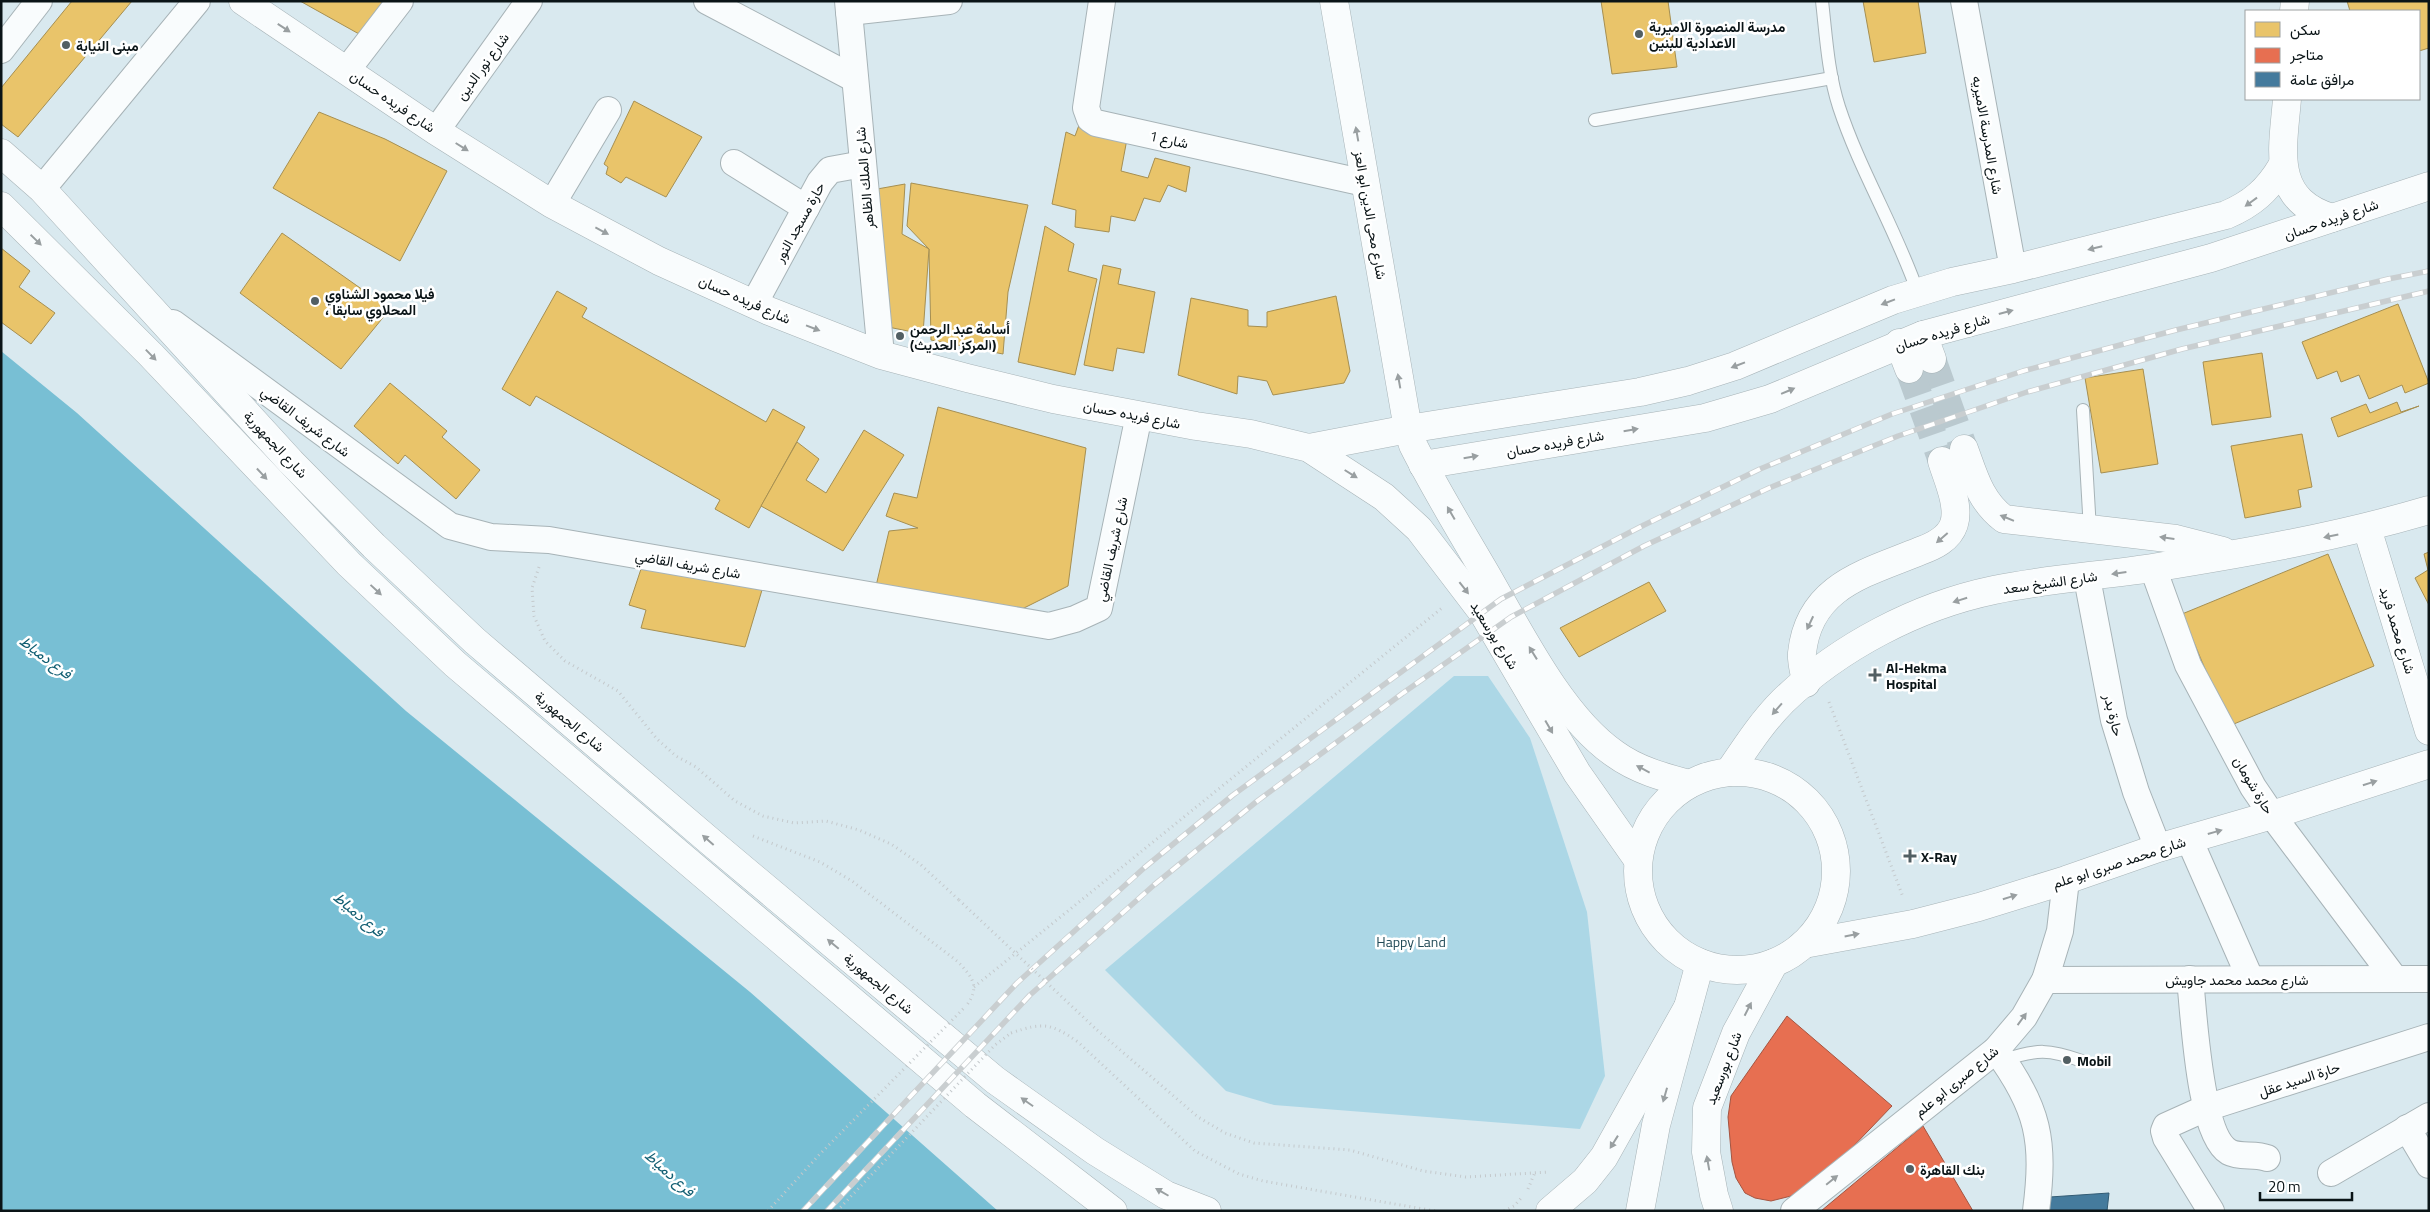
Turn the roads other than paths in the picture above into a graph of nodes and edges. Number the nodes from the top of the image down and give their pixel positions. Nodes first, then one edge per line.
1 (197, 1) edge
2 (400, 1) edge
3 (707, 1) edge
4 (949, 1) edge
5 (1102, 1) edge
6 (1334, 1) edge
7 (1822, 1) edge
8 (1964, 1) edge
9 (37, 2) edge
10 (249, 3) edge
11 (517, 5) edge
12 (848, 7) edge
13 (1, 50) edge
14 (347, 70) junction
15 (1832, 78) junction
16 (855, 79) junction
17 (2287, 100) edge
18 (608, 110) dead end
19 (1595, 120) dead end
20 (436, 131) junction
21 (1, 153) edge
22 (734, 163) dead end
23 (863, 164) junction
24 (2282, 166) junction
25 (1365, 183) junction
26 (2429, 186) edge
27 (42, 190) junction
28 (552, 204) junction
29 (1, 206) edge
30 (806, 208) junction
31 (2332, 218) junction
32 (2013, 269) junction
33 (1918, 293) junction
34 (148, 304) junction
35 (754, 304) junction
36 (881, 355) junction
37 (2083, 410) dead end
38 (1139, 415) junction
39 (1408, 429) junction
40 (1310, 448) junction
41 (1423, 465) junction
42 (2429, 510) edge
43 (2367, 528) junction
44 (2090, 530) junction
45 (2232, 553) junction
46 (2153, 568) junction
47 (2087, 578) junction
48 (1812, 677) junction
49 (2424, 698) edge
50 (2429, 731) edge
51 (2429, 764) edge
52 (1729, 772) junction
53 (1689, 784) junction
54 (2272, 816) junction
55 (2189, 839) junction
56 (2158, 848) junction
57 (1638, 860) junction
58 (2066, 880) junction
59 (1804, 944) junction
60 (1700, 963) junction
61 (1774, 963) junction
62 (2250, 978) junction
63 (2190, 979) junction
64 (2395, 979) junction
65 (2429, 979) edge
66 (2045, 980) junction
67 (1688, 1007) junction
68 (2429, 1037) edge
69 (2000, 1055) junction
70 (2082, 1061) dead end
71 (2206, 1108) junction
72 (2418, 1122) edge
73 (2267, 1158) dead end
74 (2429, 1165) edge
75 (2331, 1173) dead end
76 (1113, 1211) edge
77 (1207, 1211) edge
78 (1550, 1211) edge
79 (1640, 1211) edge
80 (1719, 1211) edge
81 (1794, 1211) edge
82 (2036, 1211) edge
83 (2212, 1211) edge

1 - 27 street
2 - 14 street
3 - 16 street
4 - 12 street
5 - 25 street, شارع 1
25 -> 6 main road, شارع محى الدين ابو العز
7 - 15 lane
8 - 32 street, شارع المدرسة الاميريه
9 - 13 street
10 -> 14 main road, شارع فريده حسان
11 - 20 street, شارع نور الدين
12 - 16 street, شارع الملك الظاهر
14 - 20 main road, شارع فريده حسان
15 - 19 lane
15 - 33 lane
16 - 23 street, شارع الملك الظاهر
17 - 24 main road
18 - 28 street
20 -> 28 main road, شارع فريده حسان
21 - 27 main road, شارع الجمهورية
22 - 30 street
23 - 30 street, حارة مسجد النور
23 - 36 street, شارع الملك الظاهر
24 - 31 main road
24 -> 32 main road
39 -> 25 main road, شارع محى الدين ابو العز
26 - 31 main road, شارع فريده حسان
27 - 34 main road, شارع الجمهورية
28 -> 35 main road, شارع فريده حسان
29 -> 76 main road
30 - 35 street, حارة مسجد النور
41 -> 31 main road, شارع فريده حسان
32 - 33 main road
33 -> 39 main road
34 - 38 street, شارع شريف القاضي
77 -> 34 main road, شارع الجمهورية
35 -> 36 main road, شارع فريده حسان
36 - 38 main road, شارع فريده حسان
37 - 44 lane
38 - 40 main road, شارع فريده حسان
39 - 40 main road
39 - 41 main road, شارع بورسعيد
40 -> 57 main road, شارع بورسعيد
53 -> 41 main road, شارع بورسعيد
42 - 43 main road, شارع الشيخ سعد
43 -> 45 main road, شارع الشيخ سعد
43 - 49 main road, شارع محمد فريد
45 -> 44 main road
44 -> 48 main road
45 - 46 main road, شارع الشيخ سعد
46 -> 47 main road, شارع الشيخ سعد
46 - 54 street, حارة شومان
47 -> 48 main road, شارع الشيخ سعد
47 - 56 street, حارة بدر
48 -> 52 main road, شارع الشيخ سعد
49 - 50 main road, شارع محمد فريد
54 -> 51 main road, شارع محمد صبرى ابو علم
52 - 53 main road
52 - 59 main road
53 - 57 main road
55 -> 54 main road, شارع محمد صبرى ابو علم
54 - 64 street, حارة شومان
55 - 56 main road, شارع محمد صبرى ابو علم
55 - 62 street
56 - 58 main road, شارع محمد صبرى ابو علم
57 - 60 main road
59 -> 58 main road, شارع محمد صبرى ابو علم
58 - 66 street, شارع صبرى ابو علم
59 - 61 main road
60 - 61 main road
60 - 67 main road
80 -> 61 main road, شارع بورسعيد
62 - 63 street, شارع محمد محمد جاويش
62 - 64 street, شارع محمد محمد جاويش
63 - 66 street, شارع محمد محمد جاويش
63 - 71 street
64 - 65 street, شارع محمد محمد جاويش
69 -> 66 street, شارع صبرى ابو علم
67 -> 78 main road
67 -> 79 main road
68 - 71 street, حارة السيد عقل
69 - 70 lane
81 -> 69 street, شارع صبرى ابو علم
69 - 82 street
71 - 73 street
71 - 83 street, حارة السيد عقل
72 - 74 street
72 - 75 street

